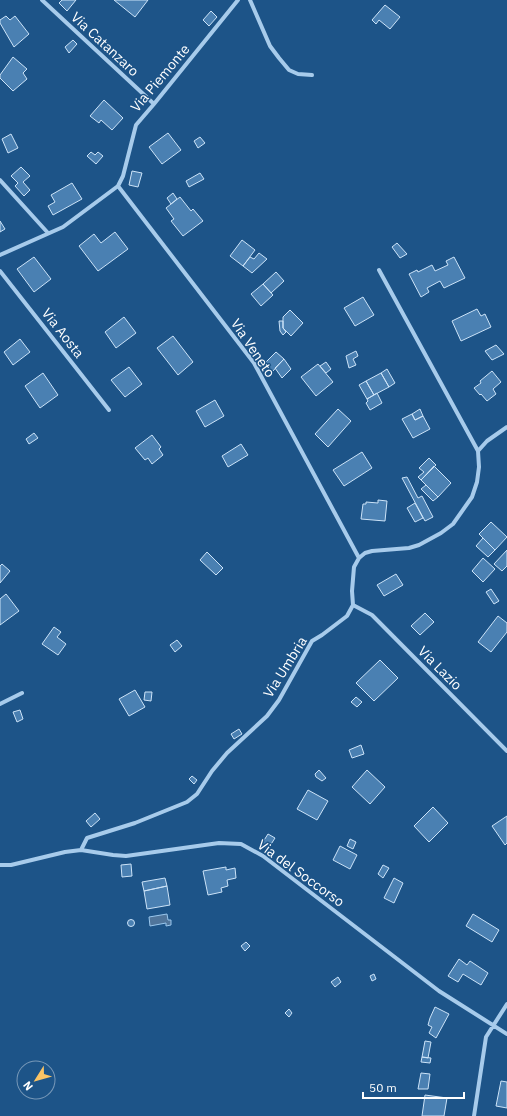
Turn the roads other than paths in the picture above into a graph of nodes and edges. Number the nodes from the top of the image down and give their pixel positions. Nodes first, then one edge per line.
1 (42, 0) edge
2 (238, 0) edge
3 (250, 0) edge
4 (312, 75) dead end
5 (154, 104) junction
6 (0, 180) edge
7 (118, 186) junction
8 (48, 233) junction
9 (0, 255) edge
10 (379, 270) dead end
11 (0, 271) edge
12 (109, 410) dead end
13 (507, 427) edge
14 (478, 451) junction
15 (359, 558) junction
16 (353, 606) junction
17 (22, 693) dead end
18 (0, 704) edge
19 (507, 751) edge
20 (81, 850) junction
21 (0, 865) edge
22 (507, 1004) edge
23 (494, 1025) junction
24 (507, 1034) edge
25 (474, 1116) edge

1 - 5 street, Via Catanzaro
2 - 5 street, Via Piemonte
3 - 4 street
5 - 7 street, Via Piemonte
6 - 8 street
7 - 8 street
7 - 15 street, Via Veneto
8 - 9 street
10 - 14 street
11 - 12 street, Via Aosta
13 - 14 street
14 - 15 street
15 - 16 street
16 - 19 street, Via Lazio
16 - 20 street, Via Umbria
17 - 18 street
20 - 21 street, Via del Soccorso
20 - 23 street, Via del Soccorso
22 - 23 street
23 - 24 street, Via del Soccorso
23 - 25 street

